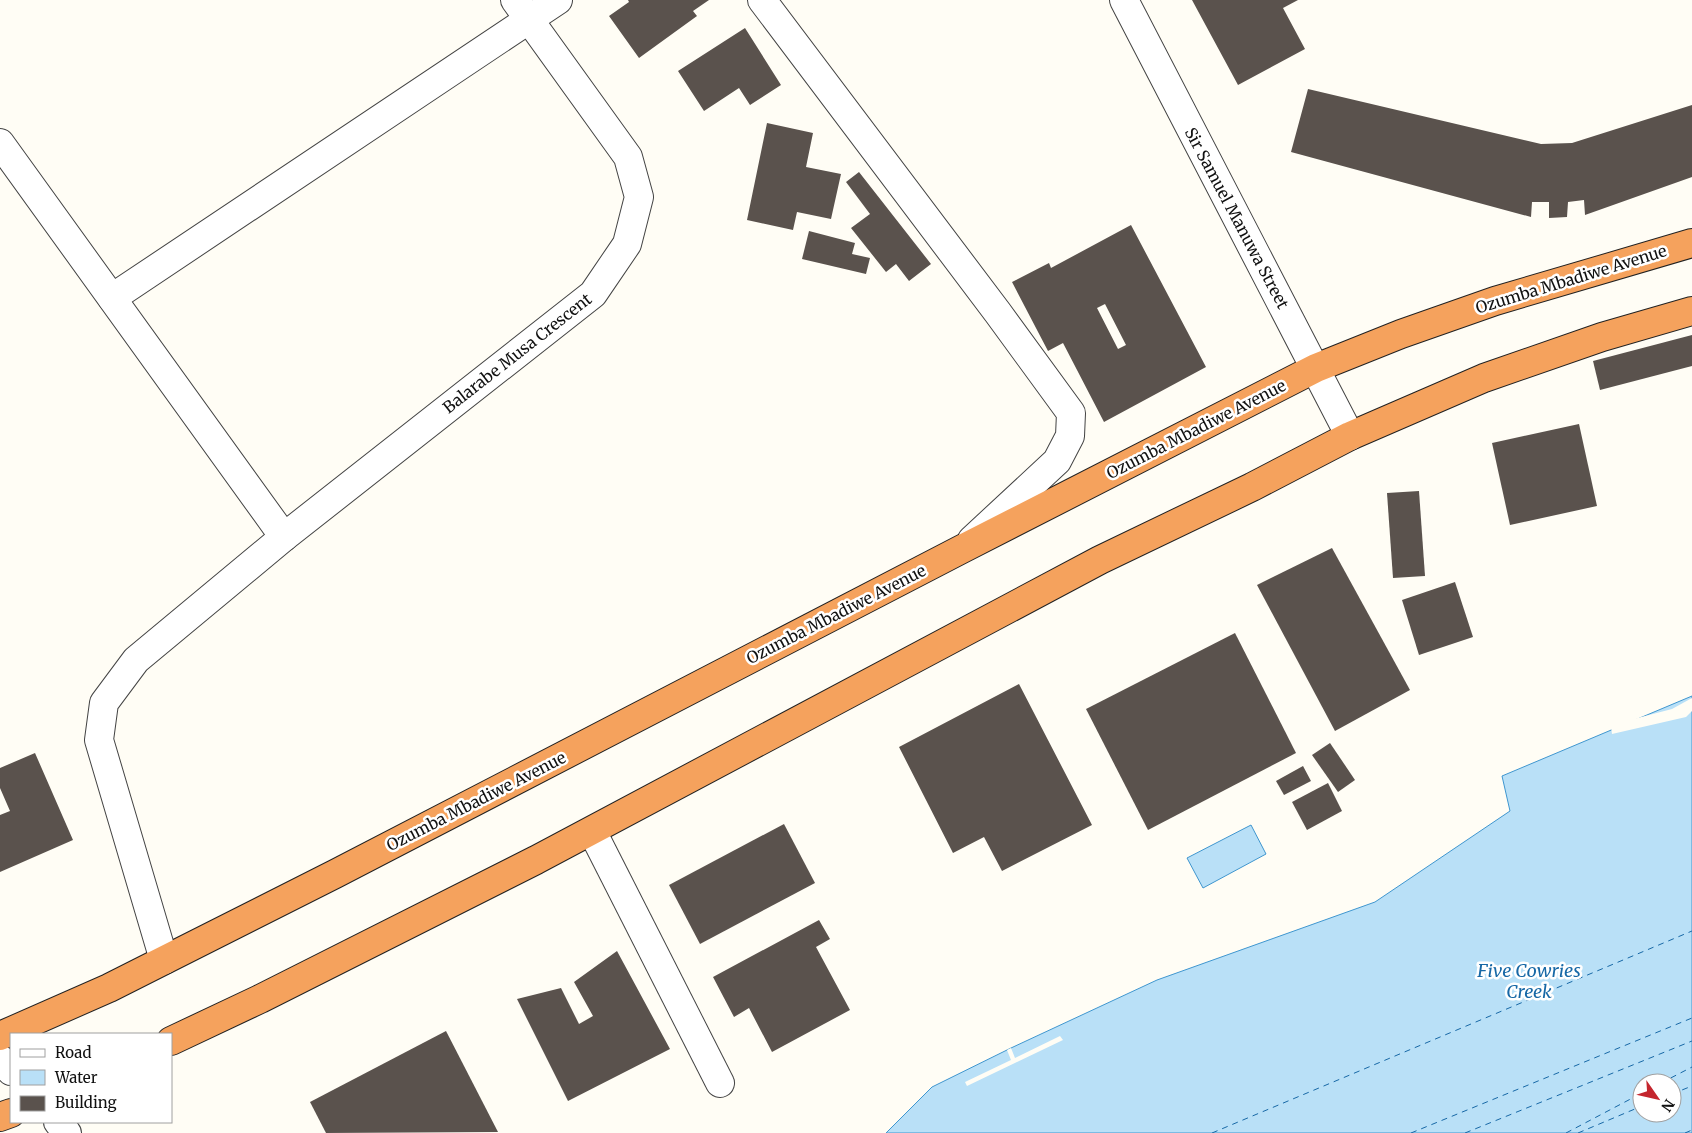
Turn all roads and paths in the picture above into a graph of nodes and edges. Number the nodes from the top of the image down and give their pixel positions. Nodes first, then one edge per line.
1 (558, 0) edge
2 (762, 0) edge
3 (1124, 0) edge
4 (522, 10) edge
5 (0, 143) edge
6 (1692, 243) edge
7 (112, 298) junction
8 (1692, 311) edge
9 (1316, 368) junction
10 (1350, 436) junction
11 (284, 537) junction
12 (962, 549) junction
13 (592, 831) junction
14 (164, 960) junction
15 (0, 1036) edge
16 (172, 1041) edge
17 (0, 1060) edge
18 (10, 1070) edge
19 (720, 1083) dead end
20 (59, 1123) edge
21 (67, 1133) edge

1 - 4 street
2 - 12 street
3 - 9 street, Sir Samuel Manuwa Street
4 - 7 street
4 - 11 street, Balarabe Musa Crescent
5 - 7 street
6 - 9 highway, Ozumba Mbadiwe Avenue
7 - 11 street
8 - 10 highway
9 - 10 street, Sir Samuel Manuwa Street
9 - 12 highway, Ozumba Mbadiwe Avenue
10 - 13 highway
11 - 14 street, Balarabe Musa Crescent
12 - 14 highway, Ozumba Mbadiwe Avenue
13 - 16 highway
13 - 19 street
14 - 15 highway, Ozumba Mbadiwe Avenue
17 - 18 street
20 - 21 street

